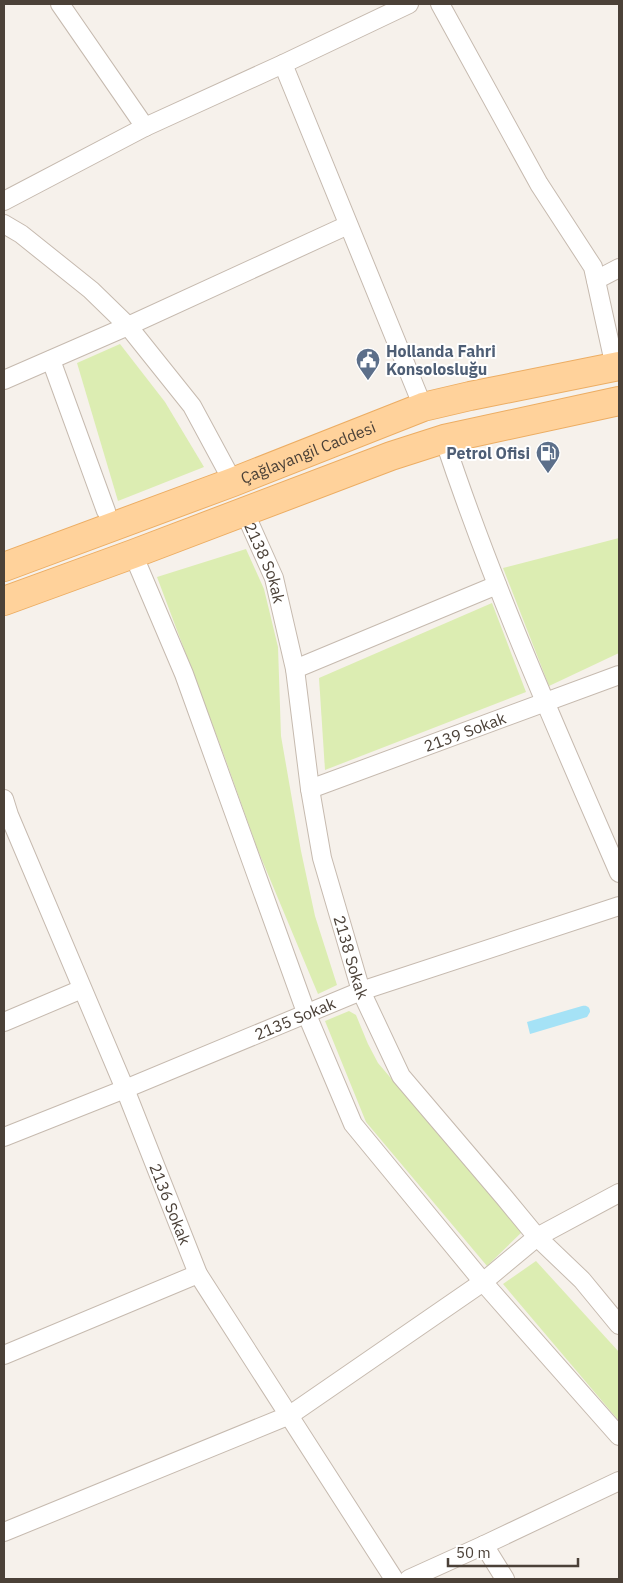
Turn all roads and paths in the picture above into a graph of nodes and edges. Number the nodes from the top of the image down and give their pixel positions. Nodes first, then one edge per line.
1 (60, 4) edge
2 (409, 4) edge
3 (440, 4) edge
4 (283, 64) junction
5 (144, 127) junction
6 (4, 201) edge
7 (4, 224) edge
8 (348, 225) junction
9 (619, 268) edge
10 (596, 280) junction
11 (128, 326) junction
12 (51, 360) junction
13 (617, 366) edge
14 (4, 380) edge
15 (619, 401) edge
16 (423, 408) junction
17 (444, 439) junction
18 (232, 482) junction
19 (106, 511) dead end
20 (244, 511) junction
21 (134, 554) junction
22 (4, 567) edge
23 (497, 585) junction
24 (4, 601) edge
25 (295, 669) junction
26 (619, 675) edge
27 (546, 703) junction
28 (310, 789) junction
29 (6, 810) edge
30 (619, 873) edge
31 (619, 906) edge
32 (82, 989) junction
33 (361, 991) junction
34 (307, 1014) junction
35 (4, 1022) edge
36 (125, 1089) junction
37 (4, 1137) edge
38 (619, 1193) edge
39 (537, 1237) junction
40 (198, 1274) junction
41 (483, 1282) junction
42 (619, 1325) edge
43 (4, 1354) edge
44 (290, 1415) junction
45 (619, 1436) edge
46 (619, 1481) edge
47 (4, 1532) edge
48 (484, 1545) junction
49 (394, 1579) edge
50 (409, 1579) edge
51 (505, 1579) edge

1 - 5 street
2 - 4 street
3 - 10 street
4 - 5 street
4 - 8 street
5 - 6 street
7 - 11 street
8 - 11 street
8 - 16 street
9 - 10 street
10 - 13 street
11 - 12 street
11 - 18 street
12 - 14 street
12 - 19 street
13 - 16 main road, Çağlayangil Caddesi
15 - 17 main road, Çağlayangil Caddesi
16 - 18 main road, Çağlayangil Caddesi
17 - 20 main road, Çağlayangil Caddesi
17 - 23 street
18 - 22 main road, Çağlayangil Caddesi
20 - 21 main road, Çağlayangil Caddesi
20 - 25 street, 2138 Sokak
21 - 24 main road, Çağlayangil Caddesi
21 - 34 street
23 - 25 street
23 - 27 street
25 - 28 street, 2138 Sokak
26 - 27 street, 2139 Sokak
27 - 28 street, 2139 Sokak
27 - 30 street
28 - 33 street, 2138 Sokak
29 - 32 street, 2136 Sokak
31 - 33 street, 2135 Sokak
32 - 35 street
32 - 36 street, 2136 Sokak
33 - 34 street, 2135 Sokak
33 - 39 street, 2138 Sokak
34 - 36 street, 2135 Sokak
34 - 41 street
36 - 37 street, 2135 Sokak
36 - 40 street, 2136 Sokak
38 - 39 street
39 - 41 street
39 - 42 street, 2138 Sokak
40 - 43 street
40 - 44 street, 2136 Sokak
41 - 44 street
41 - 45 street
44 - 47 street
44 - 49 street, 2136 Sokak
46 - 48 street
48 - 50 street
48 - 51 street

